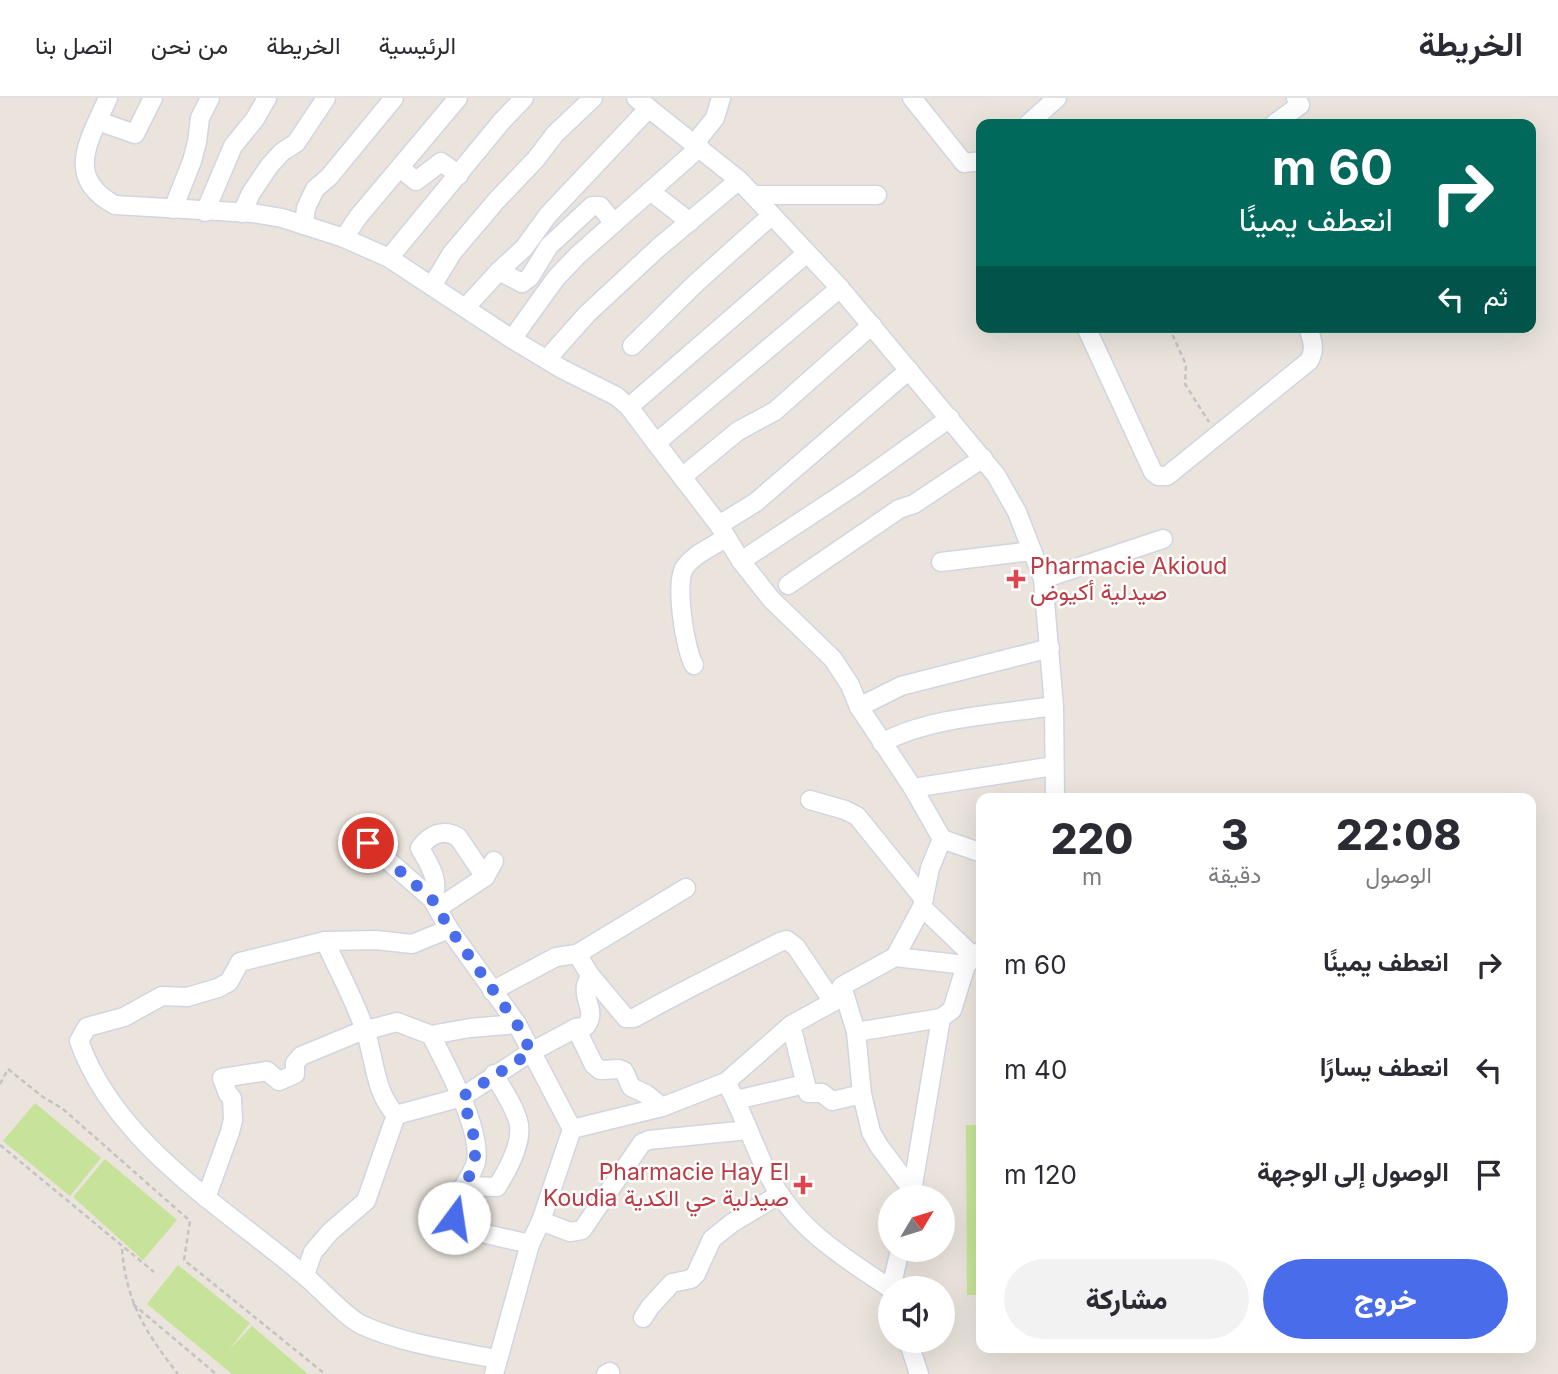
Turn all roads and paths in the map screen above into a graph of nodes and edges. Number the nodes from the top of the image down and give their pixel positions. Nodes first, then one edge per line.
1 (108, 98) edge
2 (153, 98) edge
3 (210, 98) edge
4 (267, 98) edge
5 (326, 98) edge
6 (394, 98) edge
7 (458, 98) edge
8 (524, 98) edge
9 (593, 98) edge
10 (721, 98) edge
11 (912, 98) edge
12 (1057, 98) edge
13 (1301, 100) edge
14 (643, 103) edge
15 (1034, 119) edge
16 (1280, 119) edge
17 (98, 121) junction
18 (697, 145) junction
19 (976, 162) edge
20 (400, 169) junction
21 (458, 175) junction
22 (739, 180) junction
23 (650, 191) junction
24 (753, 195) junction
25 (877, 195) dead end
26 (173, 209) junction
27 (205, 212) junction
28 (242, 213) junction
29 (772, 215) junction
30 (690, 222) junction
31 (614, 223) junction
32 (304, 225) junction
33 (344, 238) junction
34 (807, 253) junction
35 (389, 258) junction
36 (499, 271) junction
37 (432, 286) junction
38 (840, 288) junction
39 (466, 307) junction
40 (872, 325) junction
41 (1089, 333) edge
42 (1172, 333) edge
43 (1310, 333) edge
44 (512, 339) junction
45 (632, 345) dead end
46 (547, 359) junction
47 (909, 370) junction
48 (629, 407) junction
49 (950, 418) junction
50 (1219, 436) junction
51 (656, 443) junction
52 (983, 458) junction
53 (682, 477) junction
54 (722, 532) junction
55 (1163, 539) dead end
56 (1032, 551) junction
57 (741, 561) junction
58 (941, 562) dead end
59 (1042, 579) junction
60 (788, 585) dead end
61 (1050, 648) junction
62 (694, 665) dead end
63 (1054, 706) junction
64 (859, 707) junction
65 (882, 743) junction
66 (1054, 766) junction
67 (913, 789) junction
68 (1055, 793) edge
69 (810, 800) dead end
70 (355, 827) dead end
71 (942, 839) junction
72 (976, 851) edge
73 (686, 888) dead end
74 (435, 903) junction
75 (923, 903) junction
76 (450, 929) junction
77 (325, 941) junction
78 (577, 954) junction
79 (895, 957) junction
80 (974, 957) edge
81 (590, 975) junction
82 (842, 986) junction
83 (492, 991) junction
84 (833, 1002) junction
85 (941, 1018) junction
86 (517, 1024) junction
87 (792, 1025) junction
88 (576, 1028) junction
89 (365, 1030) junction
90 (856, 1032) junction
91 (431, 1035) junction
92 (531, 1052) junction
93 (494, 1074) junction
94 (726, 1082) junction
95 (0, 1084) edge
96 (805, 1084) junction
97 (862, 1094) junction
98 (462, 1097) junction
99 (736, 1100) junction
100 (662, 1107) junction
101 (396, 1115) junction
102 (572, 1129) junction
103 (748, 1130) junction
104 (0, 1144) edge
105 (906, 1185) edge
106 (913, 1185) edge
107 (464, 1186) junction
108 (780, 1194) junction
109 (206, 1198) junction
110 (541, 1221) junction
111 (530, 1244) junction
112 (122, 1247) junction
113 (154, 1272) dead end
114 (304, 1275) junction
115 (878, 1280) edge
116 (132, 1304) junction
117 (643, 1318) dead end
118 (912, 1353) edge
119 (495, 1367) edge
120 (178, 1374) edge
121 (216, 1374) edge
122 (325, 1374) edge
123 (919, 1374) edge

1 - 17 street
2 - 17 street
3 - 26 street
4 - 27 street
5 - 28 street
6 - 32 street
7 - 20 street
8 - 21 street
9 - 37 street
10 - 18 street
11 - 19 street
12 - 15 street
13 - 16 street
14 - 18 street
14 - 36 street
17 - 26 street
18 - 22 street
18 - 23 street
20 - 21 street
20 - 33 street
21 - 35 street
22 - 24 street
22 - 30 street
23 - 30 street
23 - 31 street
24 - 25 street
24 - 29 street
26 - 27 street
27 - 28 street
28 - 32 street
29 - 34 street
29 - 45 street
30 - 46 street
31 - 36 street
31 - 44 street
32 - 33 street
33 - 35 street
34 - 38 street
34 - 48 street
35 - 37 street
36 - 39 street
37 - 39 street
38 - 40 street
38 - 51 street
39 - 44 street
40 - 47 street
40 - 53 street
41 - 50 street
42 - 50 path
43 - 50 street
44 - 46 street
46 - 48 street
47 - 49 street
47 - 54 street
48 - 51 street
49 - 52 street
49 - 57 street
51 - 53 street
52 - 56 street
52 - 60 street
53 - 54 street
54 - 57 street
54 - 62 street
55 - 59 street
56 - 58 street
56 - 59 street
57 - 64 street
59 - 61 street
61 - 63 street
61 - 64 street
63 - 65 street
63 - 66 street
64 - 65 street
65 - 67 street
66 - 67 street
66 - 68 street
67 - 71 street
69 - 75 street
70 - 74 street
71 - 72 street
71 - 75 street
73 - 78 street
74 - 74 street
74 - 76 street
75 - 79 street
75 - 80 street
76 - 77 street
76 - 83 street
77 - 89 street
77 - 109 street
78 - 81 street
78 - 83 street
79 - 80 street
79 - 82 street
80 - 85 street
81 - 84 street
81 - 88 street
82 - 84 street
82 - 90 street
83 - 86 street
84 - 87 street
85 - 90 street
85 - 106 street
86 - 91 street
86 - 92 street
87 - 94 street
87 - 96 street
88 - 92 street
88 - 100 street
89 - 91 street
89 - 101 street
89 - 109 street
90 - 97 street
91 - 98 street
92 - 93 street
92 - 102 street
93 - 98 street
93 - 107 street
94 - 99 street
94 - 100 street
95 - 122 path
96 - 97 street
96 - 99 street
97 - 105 street
98 - 101 street
98 - 107 street
99 - 103 street
100 - 102 street
101 - 114 street
102 - 110 street
103 - 108 street
103 - 110 street
104 - 112 path
107 - 111 street
108 - 115 street
108 - 117 street
109 - 114 street
110 - 111 street
111 - 119 street
112 - 113 path
112 - 116 path
114 - 119 street
116 - 120 path
116 - 121 path
118 - 123 street

